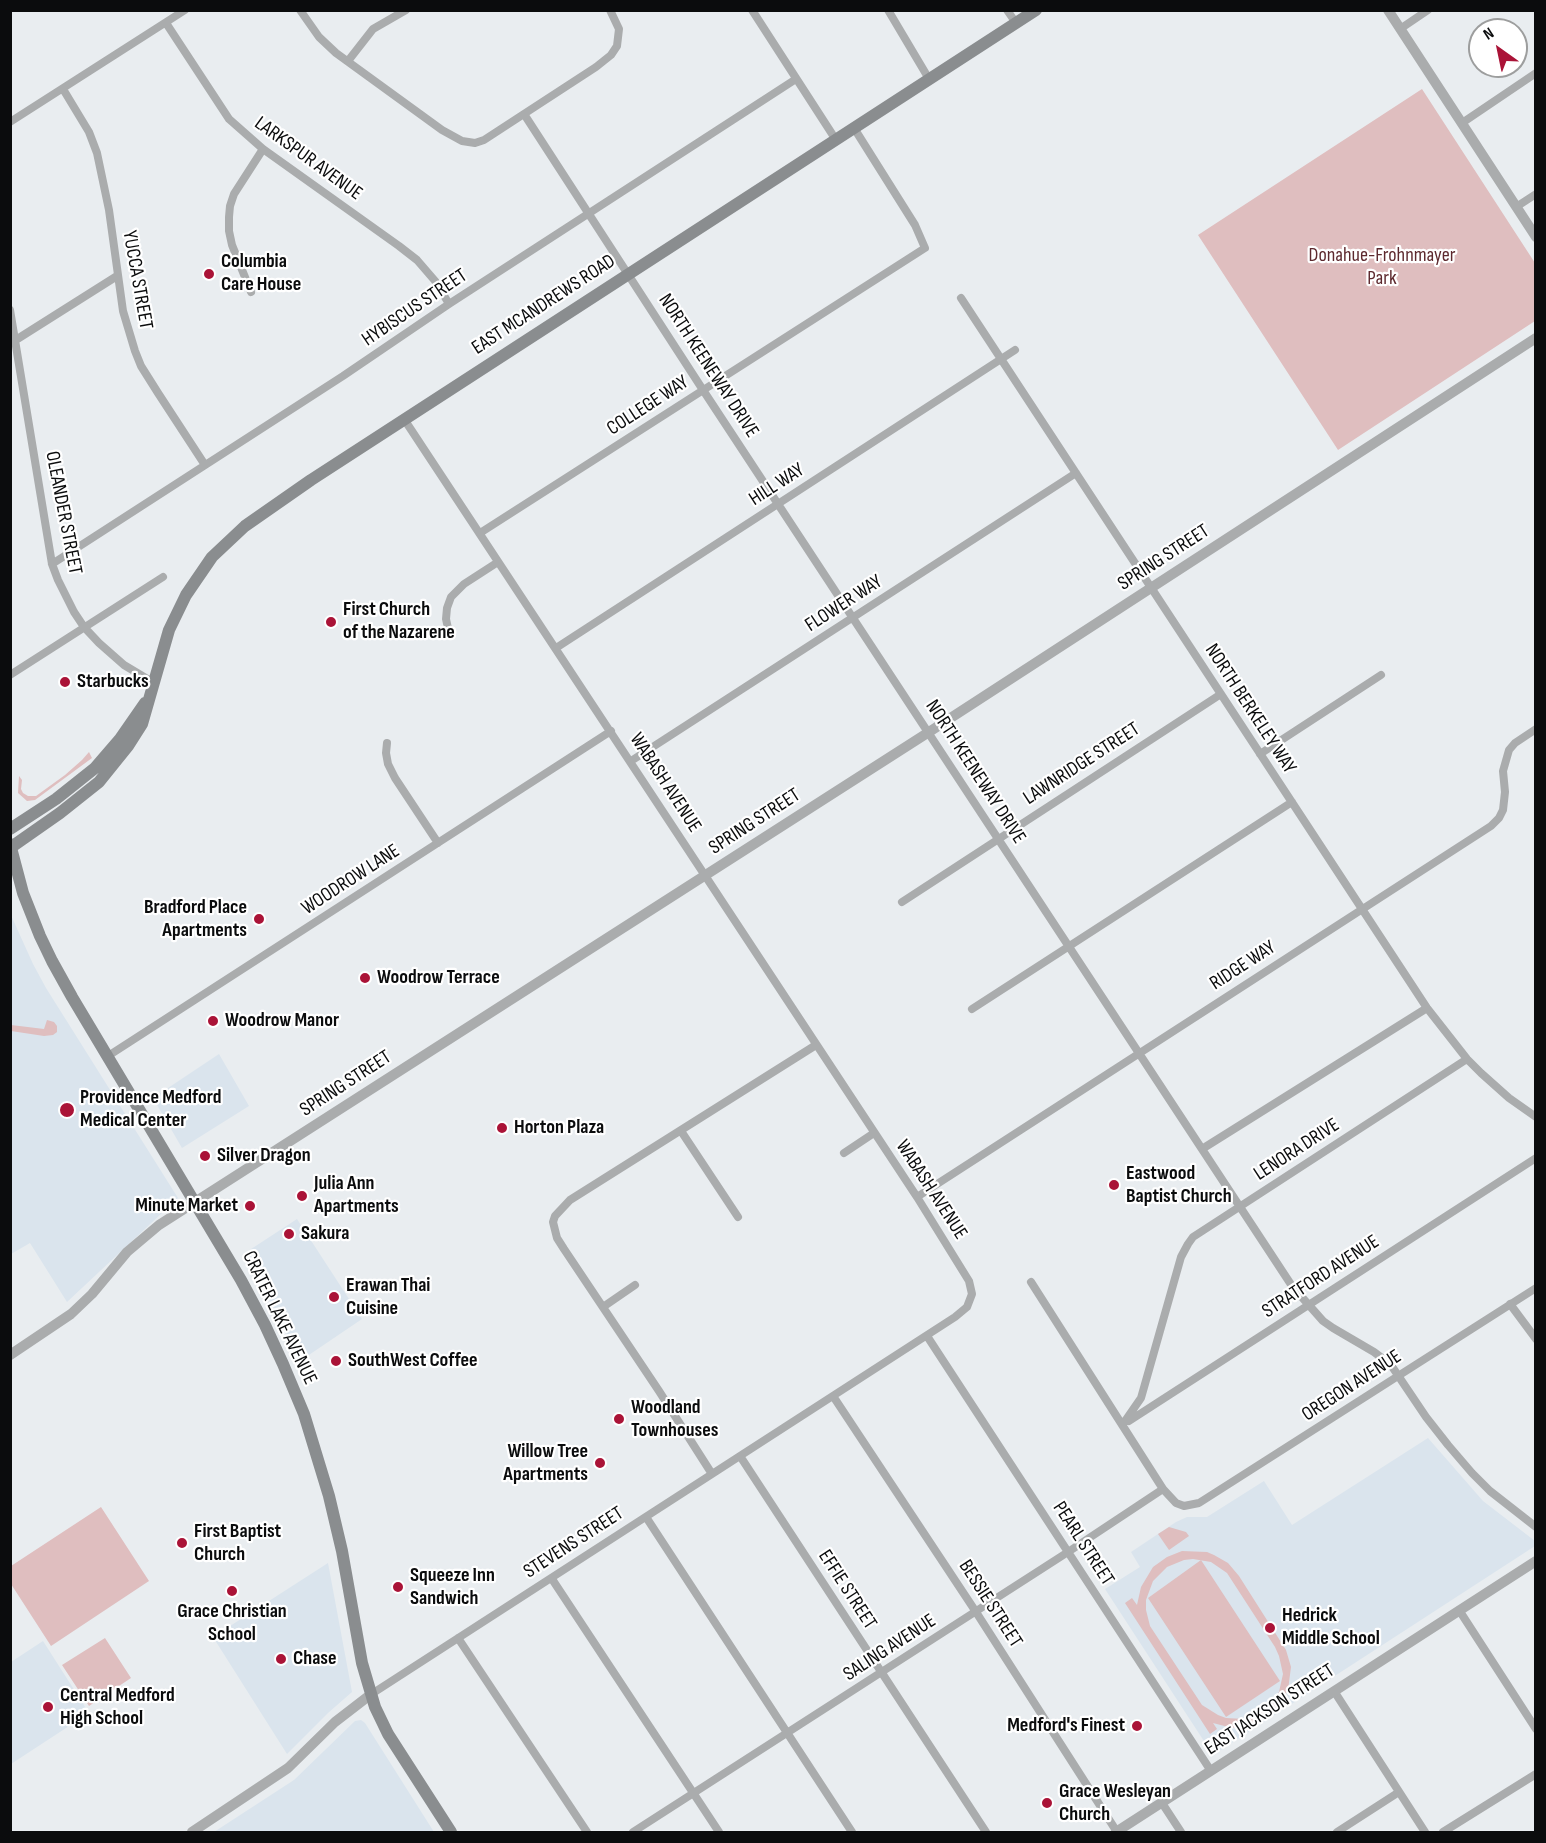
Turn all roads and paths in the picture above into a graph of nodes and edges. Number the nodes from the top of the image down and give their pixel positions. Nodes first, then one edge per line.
1 (185, 10) edge
2 (300, 10) edge
3 (406, 10) edge
4 (610, 10) edge
5 (752, 10) edge
6 (888, 10) edge
7 (1007, 10) edge
8 (1035, 10) edge
9 (1388, 10) edge
10 (1428, 10) edge
11 (166, 23) junction
12 (1016, 23) junction
13 (1400, 29) junction
14 (348, 61) junction
15 (1536, 73) edge
16 (796, 79) junction
17 (929, 79) junction
18 (63, 88) junction
19 (524, 114) junction
20 (10, 122) edge
21 (1462, 123) junction
22 (854, 128) junction
23 (836, 140) junction
24 (263, 149) junction
25 (1536, 194) edge
26 (1516, 207) junction
27 (589, 213) junction
28 (1536, 237) edge
29 (629, 274) junction
30 (117, 276) junction
31 (251, 292) dead end
32 (961, 298) dead end
33 (449, 304) junction
34 (10, 310) edge
35 (1536, 338) edge
36 (13, 342) edge
37 (1015, 350) dead end
38 (1001, 360) junction
39 (703, 390) junction
40 (404, 419) junction
41 (205, 465) junction
42 (1076, 473) junction
43 (778, 504) junction
44 (480, 533) junction
45 (498, 562) junction
46 (52, 564) junction
47 (163, 577) dead end
48 (1151, 588) junction
49 (853, 618) junction
50 (84, 627) junction
51 (449, 633) dead end
52 (556, 648) junction
53 (10, 675) edge
54 (1381, 675) dead end
55 (154, 683) junction
56 (1221, 694) junction
57 (149, 698) junction
58 (1536, 729) edge
59 (611, 731) junction
60 (929, 732) junction
61 (387, 743) dead end
62 (1260, 754) junction
63 (631, 761) junction
64 (1292, 802) junction
65 (10, 829) edge
66 (998, 838) junction
67 (438, 843) junction
68 (11, 846) edge
69 (705, 875) junction
70 (10, 884) edge
71 (23, 893) junction
72 (902, 902) dead end
73 (1362, 909) junction
74 (1069, 946) junction
75 (1427, 1008) junction
76 (972, 1009) dead end
77 (816, 1045) junction
78 (1139, 1053) junction
79 (108, 1056) junction
80 (1467, 1059) junction
81 (1536, 1117) edge
82 (681, 1131) junction
83 (874, 1133) junction
84 (1202, 1149) junction
85 (844, 1153) dead end
86 (1536, 1158) edge
87 (917, 1197) junction
88 (195, 1202) junction
89 (1240, 1207) junction
90 (738, 1217) dead end
91 (1031, 1282) dead end
92 (635, 1285) dead end
93 (972, 1288) joint
94 (1536, 1288) edge
95 (1510, 1304) junction
96 (1309, 1305) junction
97 (603, 1307) junction
98 (927, 1336) junction
99 (1536, 1339) edge
100 (10, 1355) edge
101 (1399, 1376) junction
102 (833, 1396) junction
103 (1124, 1424) junction
104 (740, 1456) junction
105 (712, 1474) junction
106 (1163, 1489) junction
107 (646, 1517) junction
108 (1536, 1527) edge
109 (1068, 1552) junction
110 (1536, 1561) edge
111 (552, 1579) junction
112 (1459, 1610) junction
113 (976, 1612) junction
114 (458, 1638) junction
115 (881, 1672) junction
116 (1334, 1691) junction
117 (370, 1695) junction
118 (1536, 1729) edge
119 (788, 1734) junction
120 (1210, 1771) junction
121 (1536, 1774) edge
122 (1400, 1792) junction
123 (693, 1793) junction
124 (1162, 1803) junction
125 (1117, 1832) edge
126 (192, 1833) edge
127 (451, 1833) edge
128 (586, 1833) edge
129 (633, 1833) edge
130 (719, 1833) edge
131 (852, 1833) edge
132 (986, 1833) edge
133 (1181, 1833) edge
134 (1337, 1833) edge
135 (1425, 1833) edge
136 (1443, 1833) edge

1 - 11 street
2 - 14 street
3 - 14 street
4 - 19 street
5 - 16 street
6 - 17 street
7 - 12 street
8 - 12 main road, EAST MCANDREWS ROAD
9 - 13 street
10 - 13 street
11 - 18 street
11 - 24 street, LARKSPUR AVENUE
12 - 17 main road, EAST MCANDREWS ROAD
13 - 21 street
14 - 19 street
15 - 21 street
16 - 23 street
16 - 27 street, HYBISCUS STREET
17 - 22 main road, EAST MCANDREWS ROAD
18 - 20 street
18 - 30 street, YUCCA STREET
19 - 27 street, NORTH KEENEWAY DRIVE
21 - 26 street
22 - 23 main road, EAST MCANDREWS ROAD
22 - 39 street, COLLEGE WAY
23 - 29 main road, EAST MCANDREWS ROAD
24 - 31 street
24 - 33 street, LARKSPUR AVENUE
25 - 26 street
26 - 28 street
27 - 29 street, NORTH KEENEWAY DRIVE
27 - 33 street, HYBISCUS STREET
29 - 39 street, NORTH KEENEWAY DRIVE
29 - 40 main road, EAST MCANDREWS ROAD
30 - 36 street
30 - 41 street, YUCCA STREET
32 - 38 street, NORTH BERKELEY WAY
33 - 41 street, HYBISCUS STREET
34 - 36 street, OLEANDER STREET
35 - 48 street, SPRING STREET
36 - 46 street, OLEANDER STREET
37 - 38 street, HILL WAY
38 - 42 street, NORTH BERKELEY WAY
38 - 43 street, HILL WAY
39 - 43 street, NORTH KEENEWAY DRIVE
39 - 44 street, COLLEGE WAY
40 - 44 street, WABASH AVENUE
40 - 55 main road, EAST MCANDREWS ROAD
41 - 46 street, HYBISCUS STREET
42 - 48 street, NORTH BERKELEY WAY
42 - 49 street, FLOWER WAY
43 - 49 street, NORTH KEENEWAY DRIVE
43 - 52 street, HILL WAY
44 - 45 street, WABASH AVENUE
45 - 51 street
45 - 52 street, WABASH AVENUE
46 - 50 street, OLEANDER STREET
47 - 50 street
48 - 56 street, NORTH BERKELEY WAY
48 - 60 street, SPRING STREET
49 - 60 street, NORTH KEENEWAY DRIVE
49 - 63 street, FLOWER WAY
50 - 53 street
50 - 55 street, OLEANDER STREET
52 - 59 street, WABASH AVENUE
54 - 62 street
55 - 57 main road, EAST MCANDREWS ROAD
56 - 62 street, NORTH BERKELEY WAY
56 - 66 street, LAWNRIDGE STREET
57 - 65 main road, EAST MCANDREWS ROAD
57 - 68 main road, EAST MCANDREWS ROAD
58 - 73 street, RIDGE WAY
59 - 63 street, WABASH AVENUE
59 - 67 street, WOODROW LANE
60 - 66 street, NORTH KEENEWAY DRIVE
60 - 69 street, SPRING STREET
61 - 67 street
62 - 64 street, NORTH BERKELEY WAY
63 - 69 street, WABASH AVENUE
64 - 73 street, NORTH BERKELEY WAY
64 - 74 street
66 - 72 street, LAWNRIDGE STREET
66 - 74 street, NORTH KEENEWAY DRIVE
67 - 79 street, WOODROW LANE
68 - 71 main road, CRATER LAKE AVENUE
69 - 77 street, WABASH AVENUE
69 - 88 street, SPRING STREET
70 - 71 main road
71 - 79 main road, CRATER LAKE AVENUE
73 - 75 street, NORTH BERKELEY WAY
73 - 78 street, RIDGE WAY
74 - 76 street
74 - 78 street, NORTH KEENEWAY DRIVE
75 - 80 street, NORTH BERKELEY WAY
75 - 84 street
77 - 82 street
77 - 83 street, WABASH AVENUE
78 - 84 street, NORTH KEENEWAY DRIVE
78 - 87 street, RIDGE WAY
79 - 88 main road, CRATER LAKE AVENUE
80 - 81 street, NORTH BERKELEY WAY
80 - 89 street, LENORA DRIVE
82 - 90 street
82 - 97 street
83 - 85 street
83 - 87 street, WABASH AVENUE
84 - 89 street, NORTH KEENEWAY DRIVE
86 - 96 street, STRATFORD AVENUE
87 - 93 street, WABASH AVENUE
88 - 100 street, SPRING STREET
88 - 117 main road, CRATER LAKE AVENUE
89 - 96 street, NORTH KEENEWAY DRIVE
89 - 103 street, LENORA DRIVE
91 - 103 street
92 - 97 street
93 - 98 street, STEVENS STREET
94 - 95 street, OREGON AVENUE
95 - 99 street
95 - 101 street, OREGON AVENUE
96 - 101 street, NORTH KEENEWAY DRIVE
96 - 103 street, STRATFORD AVENUE
97 - 105 street
98 - 102 street, STEVENS STREET
98 - 109 street, PEARL STREET
101 - 106 street, OREGON AVENUE
101 - 108 street, NORTH KEENEWAY DRIVE
102 - 104 street, STEVENS STREET
102 - 113 street, BESSIE STREET
103 - 106 street
104 - 105 street, STEVENS STREET
104 - 115 street, EFFIE STREET
105 - 107 street, STEVENS STREET
106 - 109 street, SALING AVENUE
107 - 111 street, STEVENS STREET
107 - 119 street
109 - 113 street, SALING AVENUE
109 - 120 street, PEARL STREET
110 - 112 street, EAST JACKSON STREET
111 - 114 street, STEVENS STREET
111 - 123 street
112 - 116 street, EAST JACKSON STREET
112 - 118 street
113 - 115 street, SALING AVENUE
113 - 125 street, BESSIE STREET
114 - 117 street, STEVENS STREET
114 - 128 street
115 - 119 street, SALING AVENUE
115 - 132 street, EFFIE STREET
116 - 120 street, EAST JACKSON STREET
116 - 122 street
117 - 126 street, STEVENS STREET
117 - 127 main road, CRATER LAKE AVENUE
119 - 123 street, SALING AVENUE
119 - 131 street
120 - 124 street, EAST JACKSON STREET
121 - 136 street
122 - 134 street
122 - 135 street
123 - 129 street, SALING AVENUE
123 - 130 street
124 - 125 street, EAST JACKSON STREET
124 - 133 street

